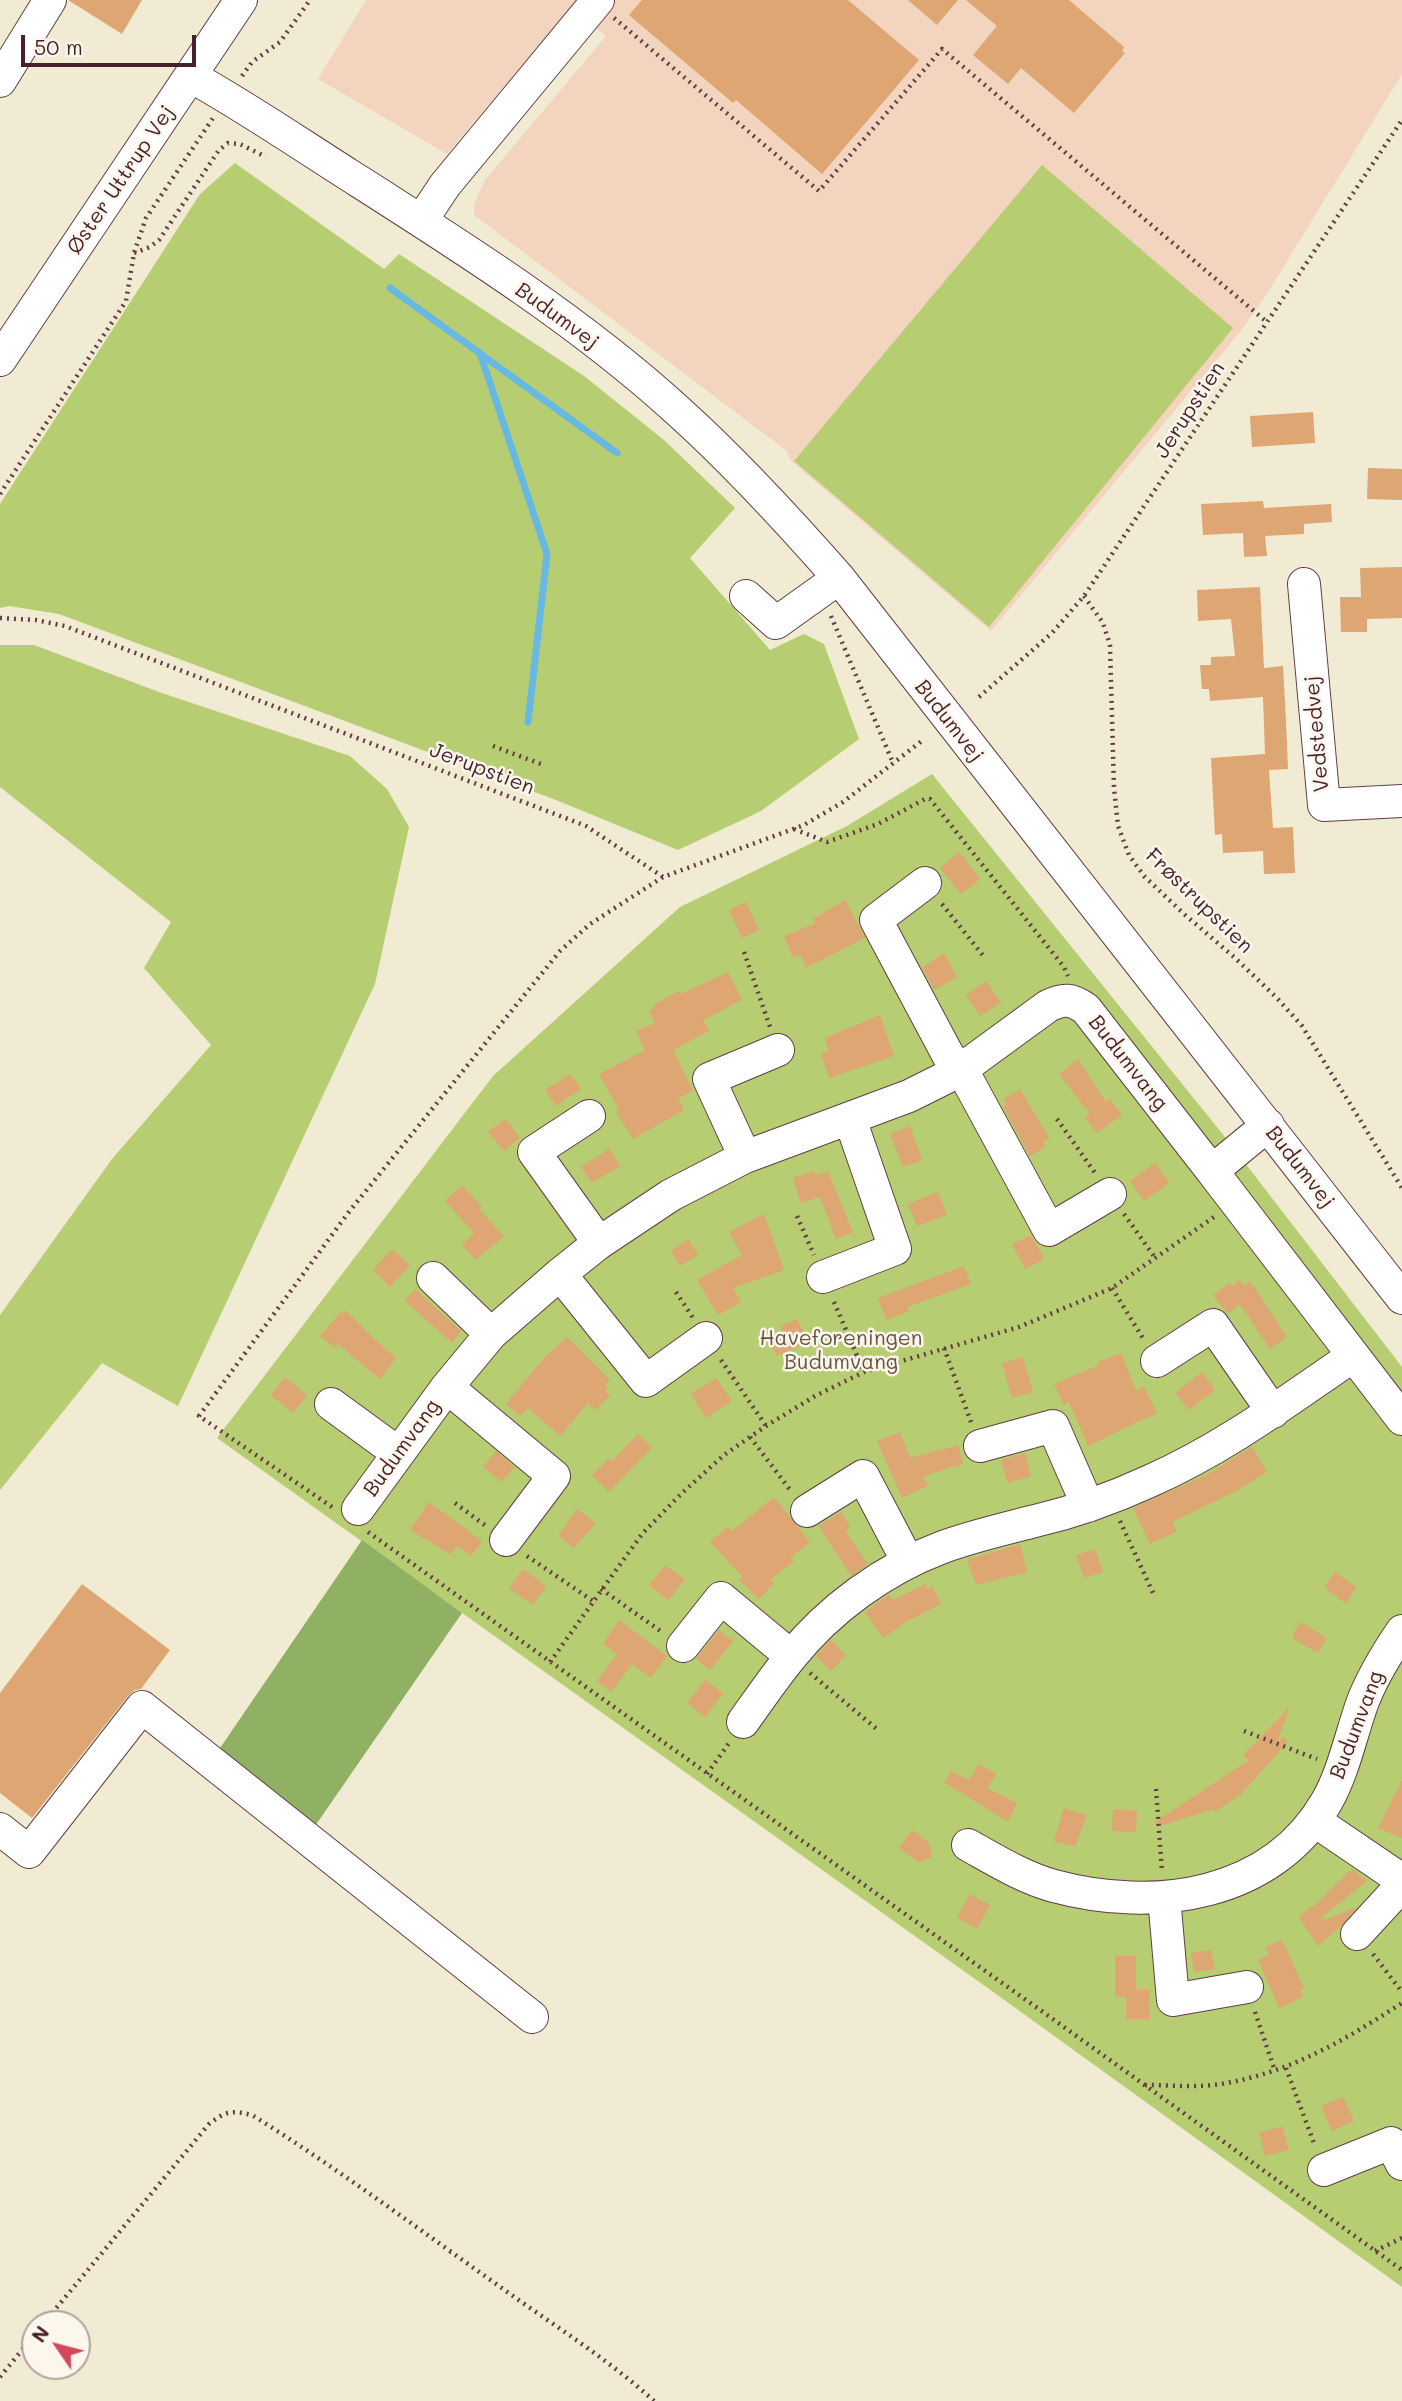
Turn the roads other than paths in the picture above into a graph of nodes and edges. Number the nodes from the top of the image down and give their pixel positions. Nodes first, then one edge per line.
1 (50, 0) edge
2 (241, 0) edge
3 (597, 1) edge
4 (192, 76) junction
5 (0, 81) edge
6 (421, 221) junction
7 (0, 360) edge
8 (1304, 584) dead end
9 (830, 585) junction
10 (746, 596) dead end
11 (1402, 801) edge
12 (925, 883) road end
13 (778, 1050) road end
14 (959, 1071) junction
15 (589, 1116) dead end
16 (850, 1119) junction
17 (1268, 1125) junction
18 (745, 1157) junction
19 (1212, 1171) junction
20 (1110, 1194) road end
21 (599, 1243) junction
22 (560, 1274) junction
23 (823, 1277) road end
24 (433, 1278) dead end
25 (1402, 1298) edge
26 (491, 1334) junction
27 (706, 1338) road end
28 (1353, 1356) junction
29 (1157, 1362) road end
30 (447, 1387) junction
31 (331, 1404) dead end
32 (1273, 1412) junction
33 (1402, 1419) edge
34 (980, 1446) road end
35 (398, 1453) junction
36 (1099, 1502) junction
37 (807, 1511) road end
38 (353, 1516) road end
39 (506, 1540) road end
40 (908, 1562) junction
41 (1402, 1631) edge
42 (683, 1646) road end
43 (791, 1656) junction
44 (743, 1722) road end
45 (1315, 1821) junction
46 (0, 1829) edge
47 (968, 1845) dead end
48 (1402, 1883) edge
49 (1164, 1897) junction
50 (1357, 1934) road end
51 (1247, 1987) road end
52 (532, 2017) dead end
53 (1402, 2164) edge
54 (1324, 2170) road end

1 - 5 street
2 - 4 street, Øster Uttrup Vej
3 - 6 street
4 - 6 street, Budumvej
4 - 7 street, Øster Uttrup Vej
6 - 9 street, Budumvej
8 - 11 street, Vedstedvej
9 - 10 street
9 - 17 street, Budumvej
12 - 14 street
13 - 18 street
14 - 16 street, Budumvang
14 - 19 street, Budumvang
14 - 20 street
15 - 21 street
16 - 18 street, Budumvang
16 - 23 street
17 - 19 street
17 - 25 street, Budumvej
18 - 21 street, Budumvang
19 - 28 street, Budumvang
21 - 22 street, Budumvang
22 - 26 street, Budumvang
22 - 27 street
24 - 26 street
26 - 30 street, Budumvang
28 - 32 street
28 - 33 street, Budumvang
29 - 32 street
30 - 35 street, Budumvang
30 - 39 street, Budumvang
31 - 35 street
32 - 36 street
34 - 36 street
35 - 38 street, Budumvang
36 - 40 street
37 - 40 street
40 - 43 street
41 - 45 street, Budumvang
42 - 43 street
43 - 44 street
45 - 48 street
45 - 49 street, Budumvang
46 - 52 street
47 - 49 street, Budumvang
48 - 50 street
49 - 51 street
53 - 54 street

